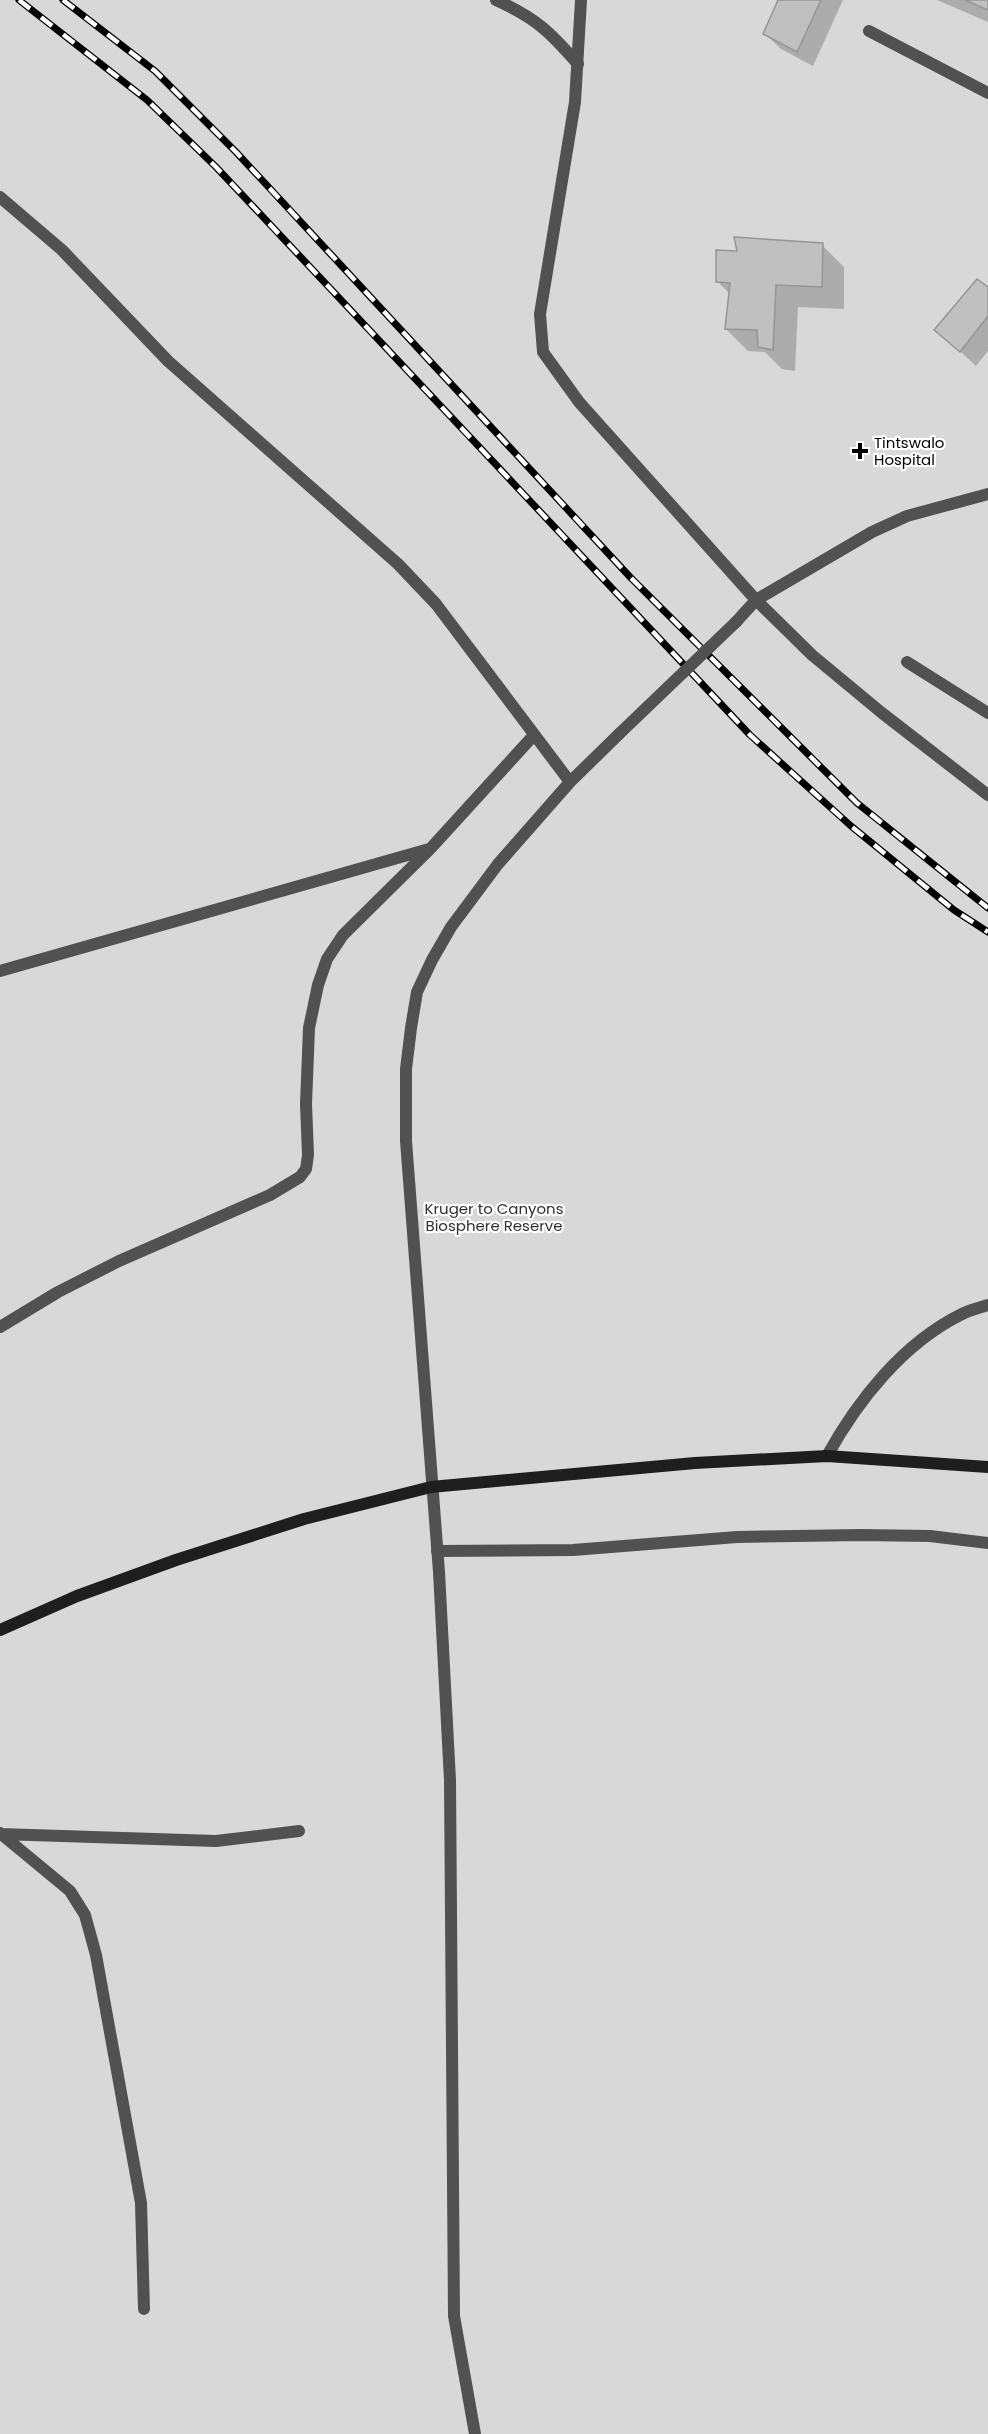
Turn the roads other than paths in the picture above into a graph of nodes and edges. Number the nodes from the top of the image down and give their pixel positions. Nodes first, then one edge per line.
1 (495, 0) edge
2 (581, 0) edge
3 (869, 31) dead end
4 (578, 64) junction
5 (988, 93) edge
6 (0, 196) edge
7 (988, 494) edge
8 (756, 600) junction
9 (907, 662) dead end
10 (988, 713) edge
11 (534, 735) junction
12 (570, 782) junction
13 (988, 795) edge
14 (432, 848) junction
15 (0, 971) edge
16 (988, 1305) edge
17 (0, 1326) edge
18 (827, 1455) junction
19 (988, 1467) edge
20 (431, 1487) junction
21 (988, 1543) edge
22 (437, 1551) junction
23 (0, 1630) edge
24 (299, 1831) dead end
25 (0, 1833) edge
26 (144, 2309) dead end
27 (475, 2434) edge

1 - 4 street
2 - 4 street
3 - 5 street
4 - 8 street
6 - 11 street
7 - 8 street
8 - 12 street, bridge
8 - 13 street
9 - 10 street
11 - 12 street
11 - 14 street
12 - 20 street
14 - 15 street
14 - 17 street
16 - 18 street
18 - 19 street
18 - 20 street
20 - 22 street
20 - 23 street
21 - 22 street
22 - 27 street
24 - 25 street
25 - 26 street

